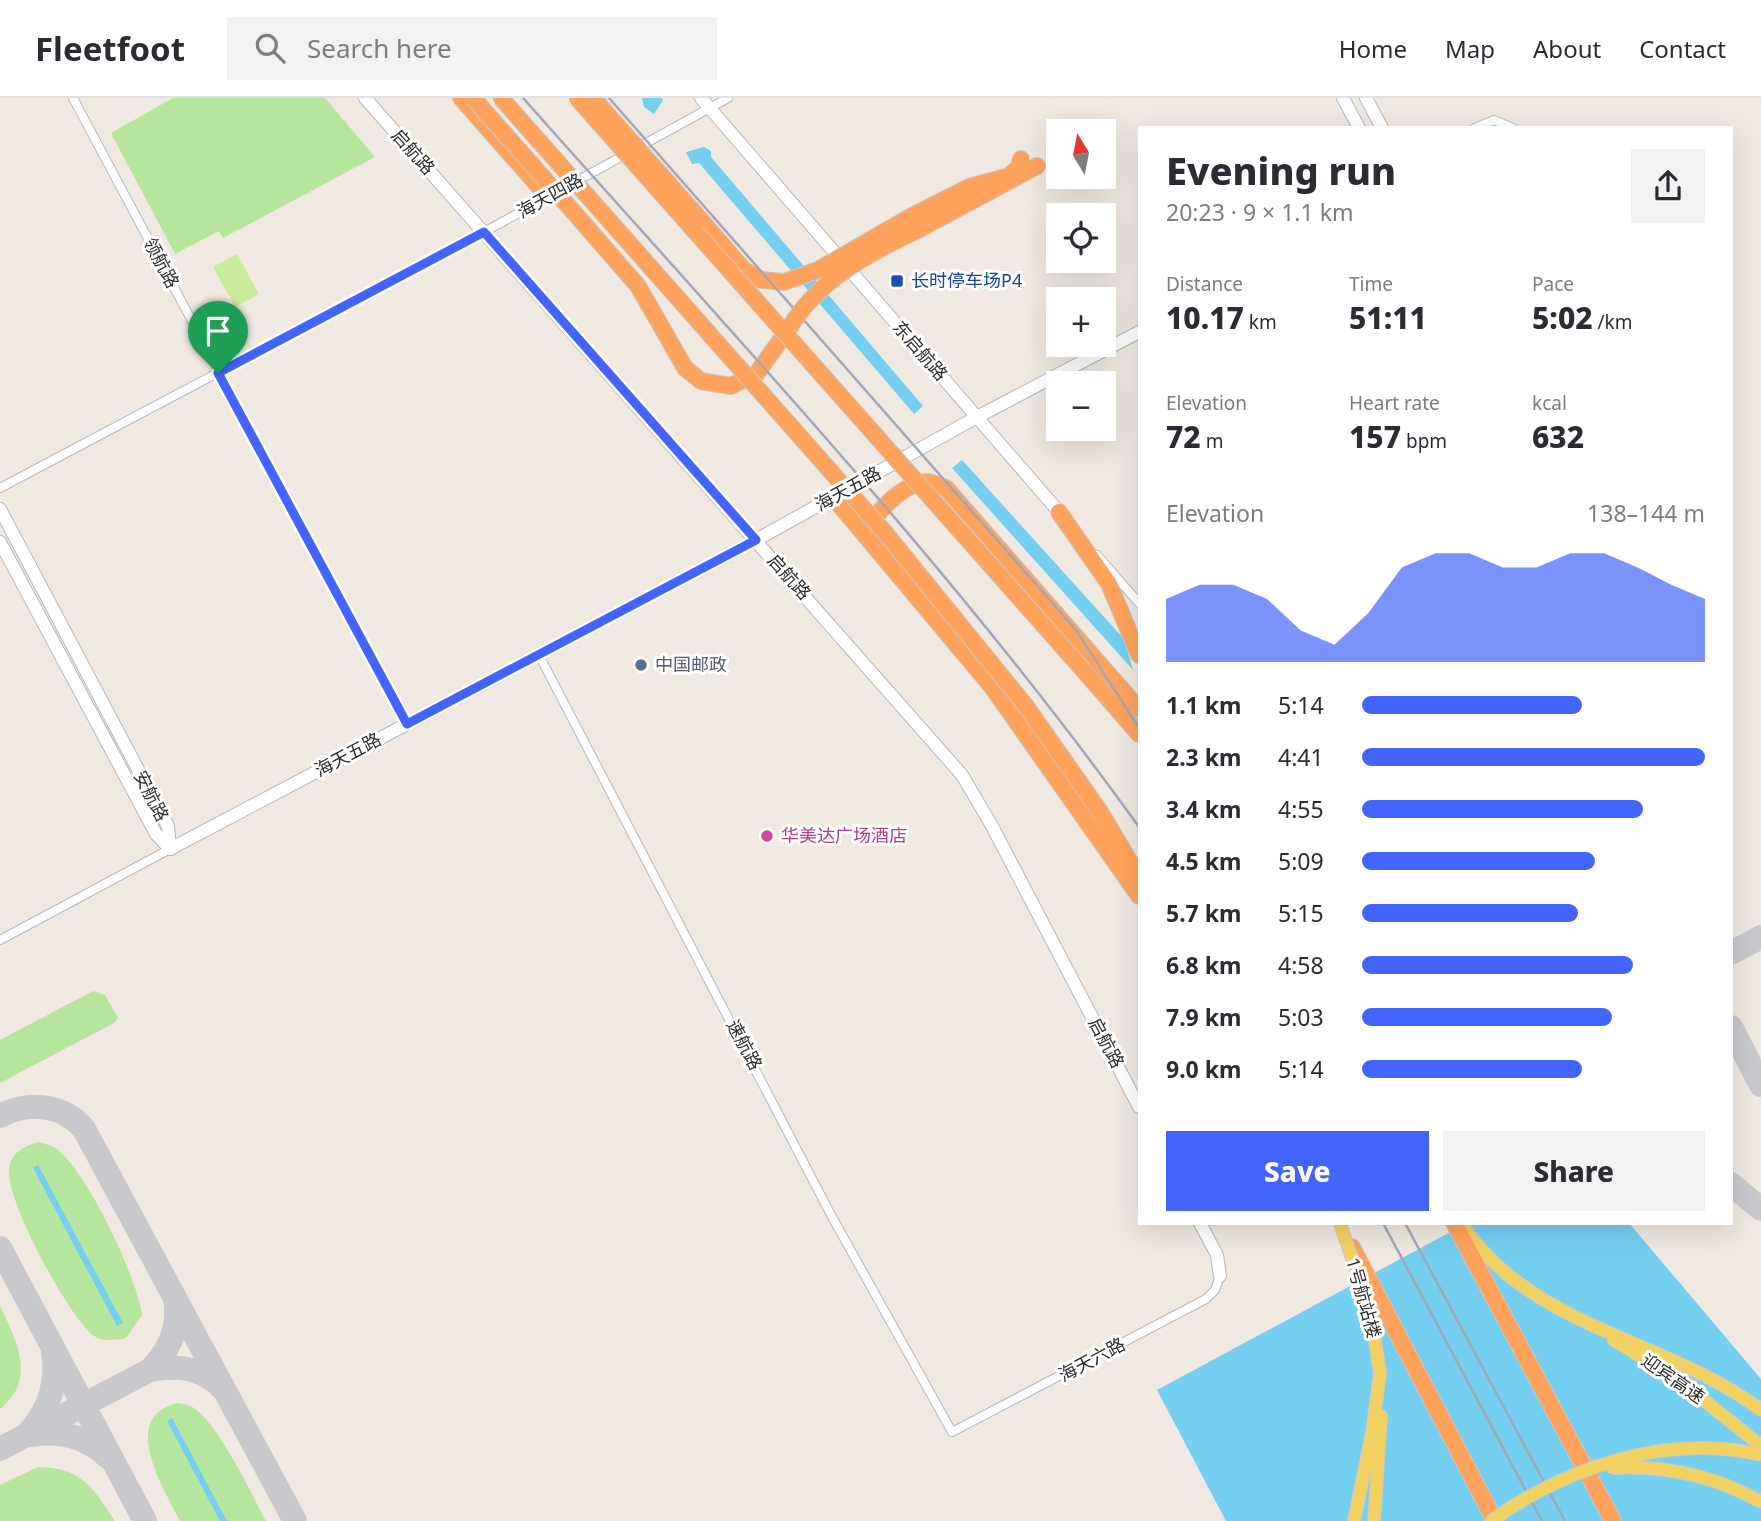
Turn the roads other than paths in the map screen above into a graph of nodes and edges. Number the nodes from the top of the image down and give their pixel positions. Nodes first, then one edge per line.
1 (73, 98) edge
2 (365, 98) edge
3 (461, 98) edge
4 (473, 98) edge
5 (501, 98) edge
6 (577, 98) edge
7 (593, 98) edge
8 (728, 98) edge
9 (1343, 98) edge
10 (1366, 98) edge
11 (705, 103) edge
12 (1358, 126) edge
13 (1381, 126) edge
14 (1480, 126) edge
15 (1508, 126) edge
16 (1021, 159) dead end
17 (1037, 166) dead end
18 (548, 197) junction
19 (914, 224) junction
20 (484, 232) junction
21 (1138, 333) edge
22 (218, 373) junction
23 (977, 417) junction
24 (0, 488) edge
25 (833, 497) junction
26 (0, 509) edge
27 (1059, 512) junction
28 (756, 540) junction
29 (0, 542) edge
30 (876, 549) junction
31 (1138, 602) edge
32 (1138, 652) edge
33 (539, 655) junction
34 (1138, 708) edge
35 (407, 724) junction
36 (1138, 733) edge
37 (170, 849) junction
38 (1138, 875) edge
39 (1138, 895) edge
40 (0, 940) edge
41 (1138, 1105) edge
42 (1201, 1225) edge
43 (1340, 1225) edge
44 (1341, 1225) edge
45 (1455, 1225) edge
46 (1462, 1225) edge
47 (1220, 1276) joint
48 (1580, 1320) junction
49 (1380, 1373) junction
50 (1761, 1410) edge
51 (952, 1432) joint
52 (1761, 1446) edge
53 (1761, 1455) edge
54 (1568, 1479) junction
55 (1761, 1502) edge
56 (1520, 1503) junction
57 (1354, 1521) edge
58 (1374, 1521) edge
59 (1493, 1521) edge
60 (1501, 1521) edge
61 (1613, 1521) edge

1 - 22 street, 领航路
2 - 20 street, 启航路
3 - 18 highway
4 - 19 highway, bridge
5 - 38 highway, bridge
6 - 36 highway, bridge
7 - 19 highway, bridge
8 - 11 street, 海天四路
9 - 12 street
10 - 13 street
11 - 18 street, 海天四路
11 - 23 street, 东启航路
14 - 15 street
16 - 19 highway
17 - 19 highway
18 - 20 street, 海天四路
20 - 22 street, 海天四路
20 - 28 street, 启航路
21 - 23 street, 海天五路
22 - 24 street, 海天四路
22 - 35 street, 领航路
23 - 25 street, 海天五路
23 - 27 street, 东启航路
25 - 28 street, 海天五路
25 - 30 highway
26 - 37 street, 安航路
27 - 31 street, 东启航路
27 - 32 highway
28 - 33 street, 海天五路
28 - 41 street, 启航路
29 - 37 street, 安航路
30 - 34 highway
30 - 39 highway
33 - 35 street, 海天五路
33 - 51 street, 速航路
35 - 37 street, 海天五路
37 - 40 street, 海天五路
42 - 47 street
43 - 49 main road, 1号航站楼, bridge
44 - 59 highway, bridge
45 - 61 highway
46 - 48 main road, 迎宾高速
47 - 51 street, 海天六路
48 - 50 main road, 迎宾高速
48 - 52 main road, 迎宾高速
49 - 57 main road
49 - 58 main road
53 - 54 main road, bridge
54 - 55 main road, bridge
54 - 56 main road, bridge
56 - 59 main road, bridge
56 - 60 main road, bridge

